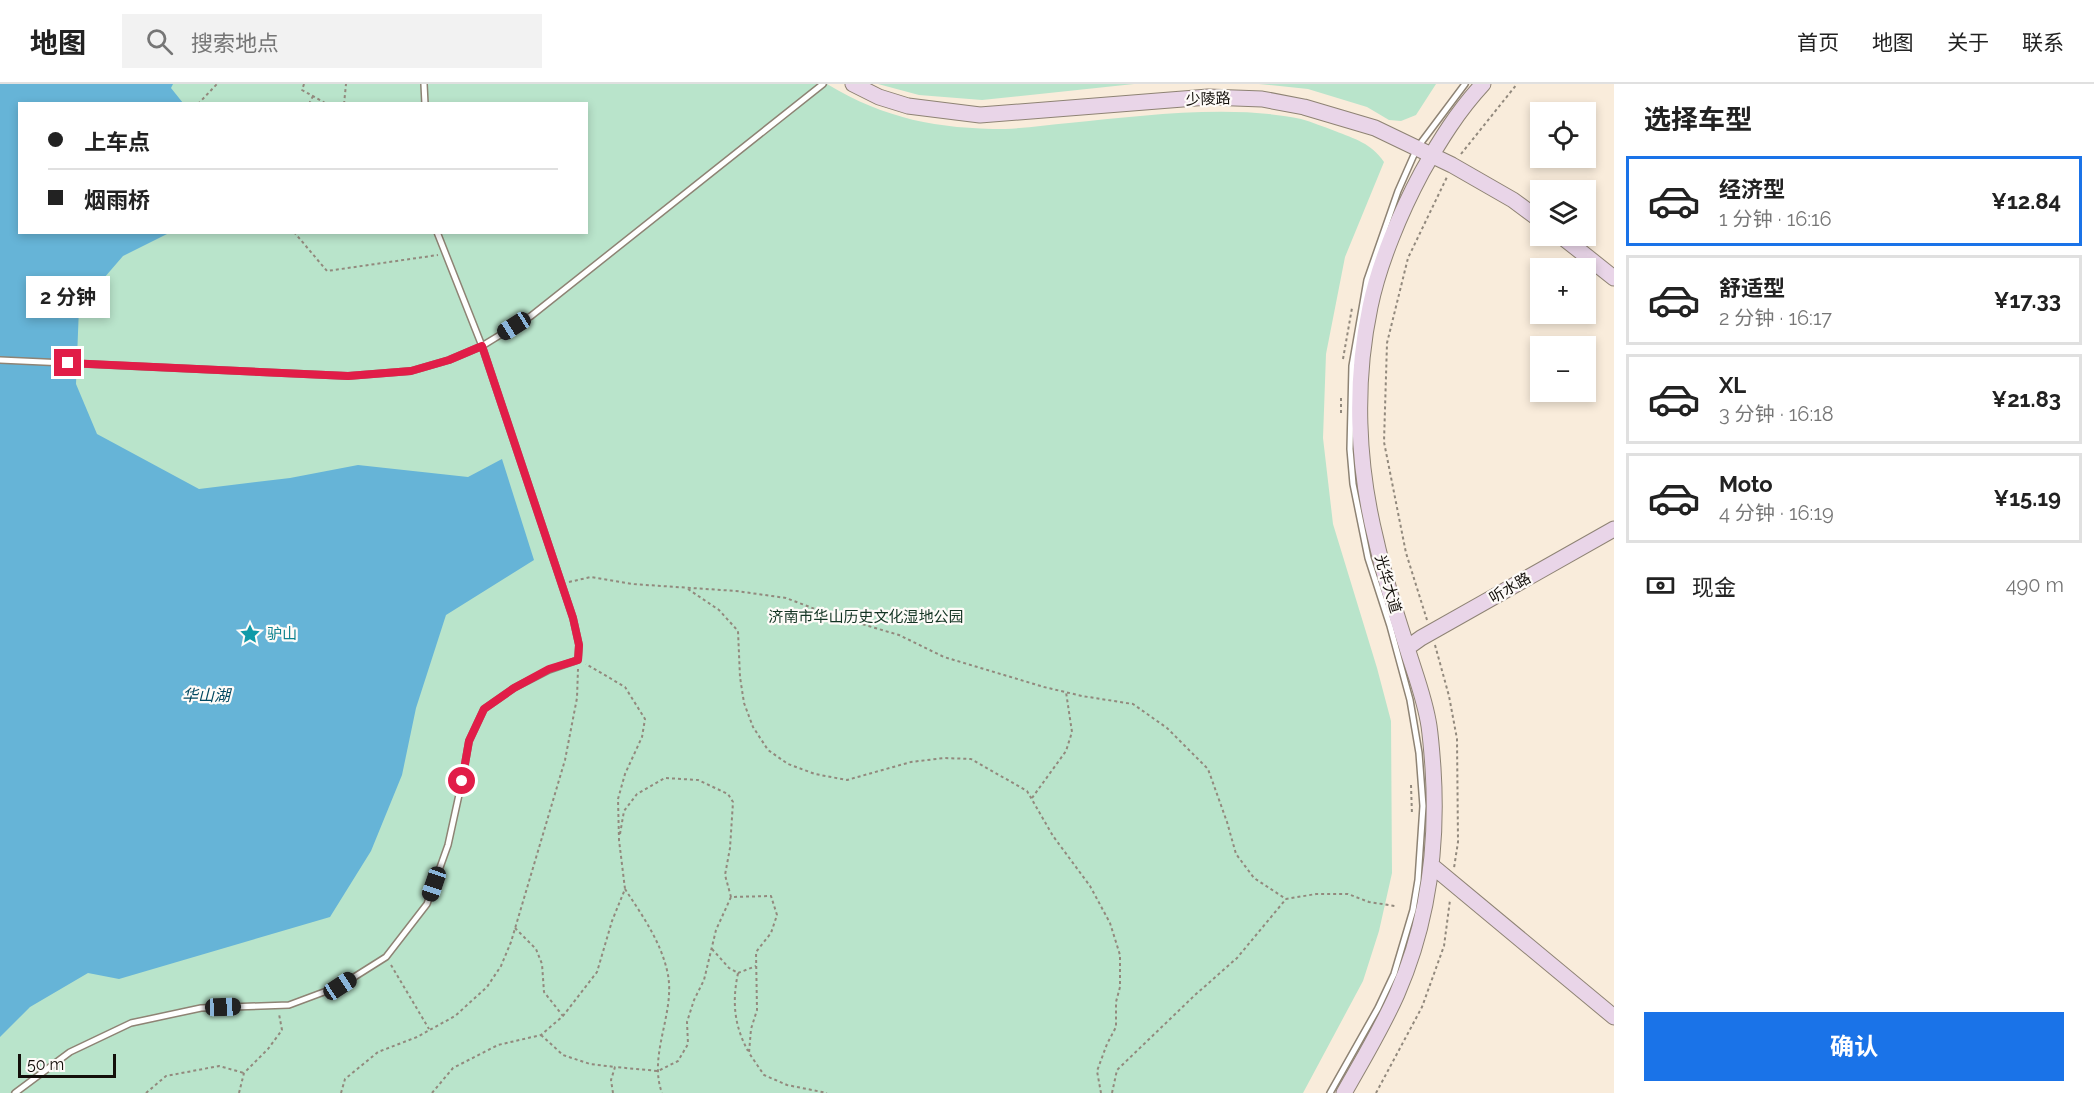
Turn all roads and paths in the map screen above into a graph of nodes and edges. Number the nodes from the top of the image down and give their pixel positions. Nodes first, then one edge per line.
1 (217, 84) edge
2 (304, 84) edge
3 (346, 84) edge
4 (424, 84) edge
5 (824, 84) edge
6 (853, 84) edge
7 (1466, 84) edge
8 (1483, 84) edge
9 (1517, 84) edge
10 (313, 96) junction
11 (200, 102) edge
12 (310, 102) edge
13 (324, 102) edge
14 (344, 102) edge
15 (425, 102) edge
16 (1417, 148) junction
17 (1431, 156) junction
18 (1452, 165) junction
19 (1530, 213) edge
20 (296, 234) edge
21 (438, 234) edge
22 (1574, 246) edge
23 (445, 254) junction
24 (1614, 278) edge
25 (482, 346) junction
26 (0, 360) edge
27 (1385, 405) dead end
28 (1614, 529) edge
29 (562, 584) junction
30 (688, 589) junction
31 (1407, 648) junction
32 (578, 660) junction
33 (1066, 692) junction
34 (1032, 798) junction
35 (619, 840) junction
36 (1431, 865) junction
37 (625, 889) junction
38 (731, 897) junction
39 (1286, 900) junction
40 (1395, 906) dead end
41 (515, 928) junction
42 (712, 949) junction
43 (386, 957) junction
44 (756, 966) junction
45 (738, 973) junction
46 (279, 1011) dead end
47 (563, 1016) junction
48 (1614, 1017) edge
49 (430, 1030) junction
50 (541, 1035) junction
51 (748, 1053) junction
52 (615, 1067) junction
53 (658, 1071) junction
54 (244, 1073) junction
55 (15, 1093) edge
56 (146, 1093) edge
57 (239, 1093) edge
58 (341, 1093) edge
59 (432, 1093) edge
60 (613, 1093) edge
61 (662, 1093) edge
62 (827, 1093) edge
63 (1101, 1093) edge
64 (1112, 1093) edge
65 (1330, 1093) edge
66 (1344, 1093) edge

1 - 11 path
2 - 10 path
3 - 14 path
4 - 15 lane
5 - 25 lane
6 - 16 street, 少陵路
7 - 16 lane
8 - 17 street, 光华大道
9 - 18 path
10 - 12 path
10 - 13 path
16 - 17 street, 少陵路
16 - 65 lane
17 - 18 street, 少陵路
17 - 31 street, 光华大道
18 - 19 street, 少陵路
18 - 27 path
20 - 23 path
21 - 23 lane
22 - 24 street
23 - 25 lane
25 - 26 lane
25 - 29 lane
28 - 31 street, 听水路
29 - 30 path
29 - 32 lane
30 - 33 path
30 - 34 path
31 - 36 street, 光华大道
32 - 35 path
32 - 41 path
32 - 43 lane
33 - 34 path
33 - 39 path
34 - 63 path
35 - 37 path
35 - 38 path
36 - 48 street
36 - 66 street, 光华大道
37 - 47 path
37 - 53 path
38 - 42 path
38 - 44 path
39 - 40 path
39 - 64 path
41 - 47 path
41 - 49 path
42 - 45 path
42 - 53 path
43 - 49 path
43 - 55 lane
44 - 45 path
44 - 51 path
45 - 51 path
46 - 54 path
47 - 50 path
49 - 58 path
50 - 52 path
50 - 59 path
51 - 62 path
52 - 53 path
52 - 60 path
53 - 61 path
54 - 56 path
54 - 57 path

